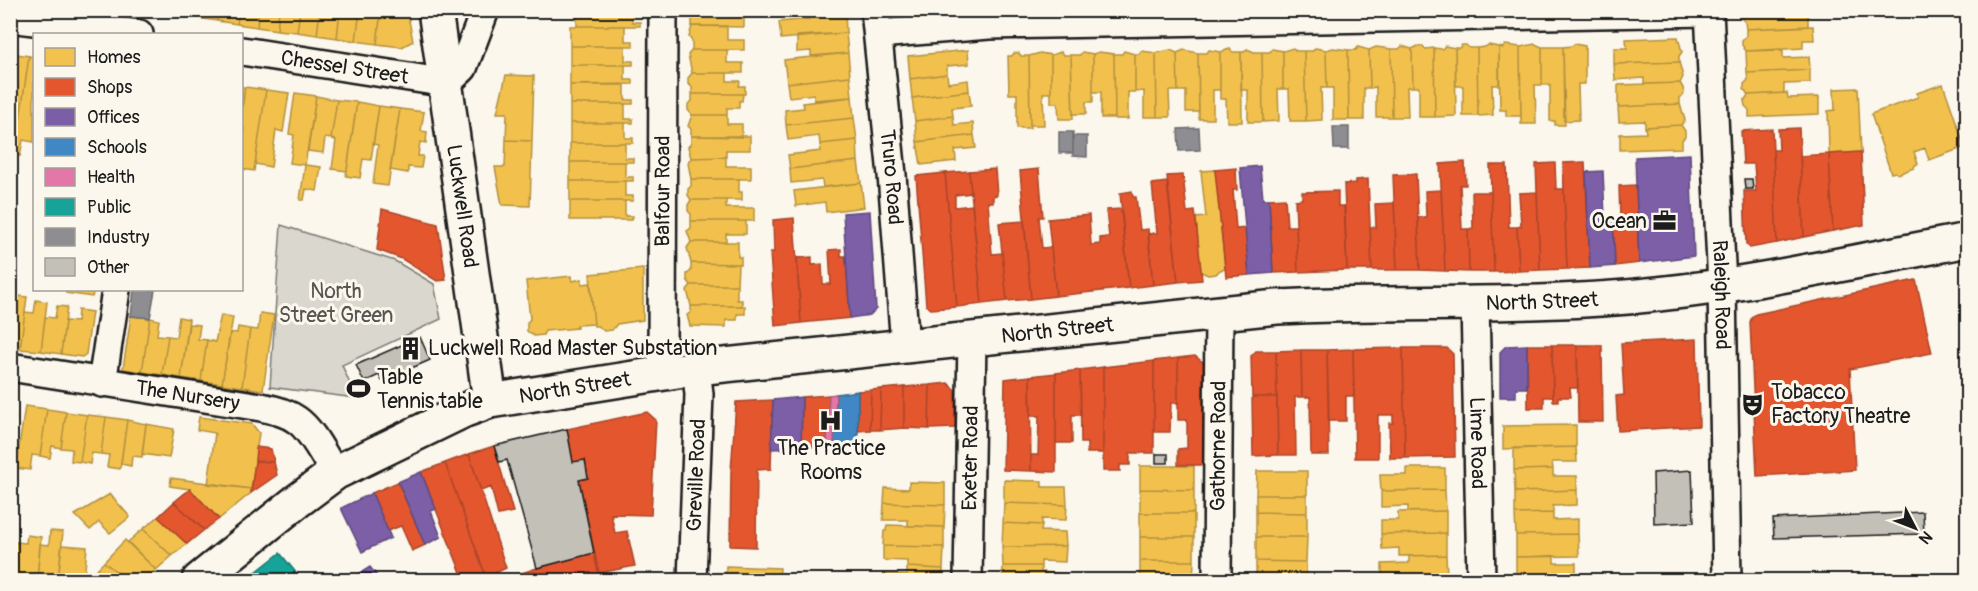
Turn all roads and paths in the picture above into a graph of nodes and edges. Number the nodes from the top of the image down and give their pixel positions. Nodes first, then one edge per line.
1 (435, 10) edge
2 (485, 10) edge
3 (663, 10) edge
4 (1709, 11) edge
5 (10, 18) edge
6 (112, 20) edge
7 (876, 22) edge
8 (137, 33) edge
9 (243, 51) edge
10 (447, 83) junction
11 (1968, 240) edge
12 (1722, 286) junction
13 (117, 291) edge
14 (1475, 303) junction
15 (1219, 312) junction
16 (972, 338) junction
17 (905, 346) junction
18 (10, 367) edge
19 (696, 368) junction
20 (662, 373) junction
21 (102, 382) junction
22 (490, 401) junction
23 (335, 473) junction
24 (199, 580) edge
25 (692, 580) edge
26 (968, 580) edge
27 (1218, 580) edge
28 (1481, 580) edge
29 (1727, 580) edge

1 - 10 main road, Luckwell Road
2 - 10 street
3 - 20 street, Balfour Road
4 - 7 street
4 - 12 street, Raleigh Road
5 - 6 street
6 - 8 street
7 - 17 street, Truro Road
9 - 10 street, Chessel Street
10 - 22 main road, Luckwell Road
11 - 12 main road, North Street
12 - 14 main road, North Street
12 - 29 street, Raleigh Road
13 - 21 street
14 - 15 main road, North Street
14 - 28 street, Lime Road
15 - 16 main road, North Street
15 - 27 street, Gathorne Road
16 - 17 main road, North Street
16 - 26 street, Exeter Road
17 - 19 main road, North Street
18 - 21 street, The Nursery
19 - 20 main road, North Street
19 - 25 street, Greville Road
20 - 22 main road, North Street
21 - 23 street, The Nursery
22 - 23 main road, North Street
23 - 24 main road, North Street

